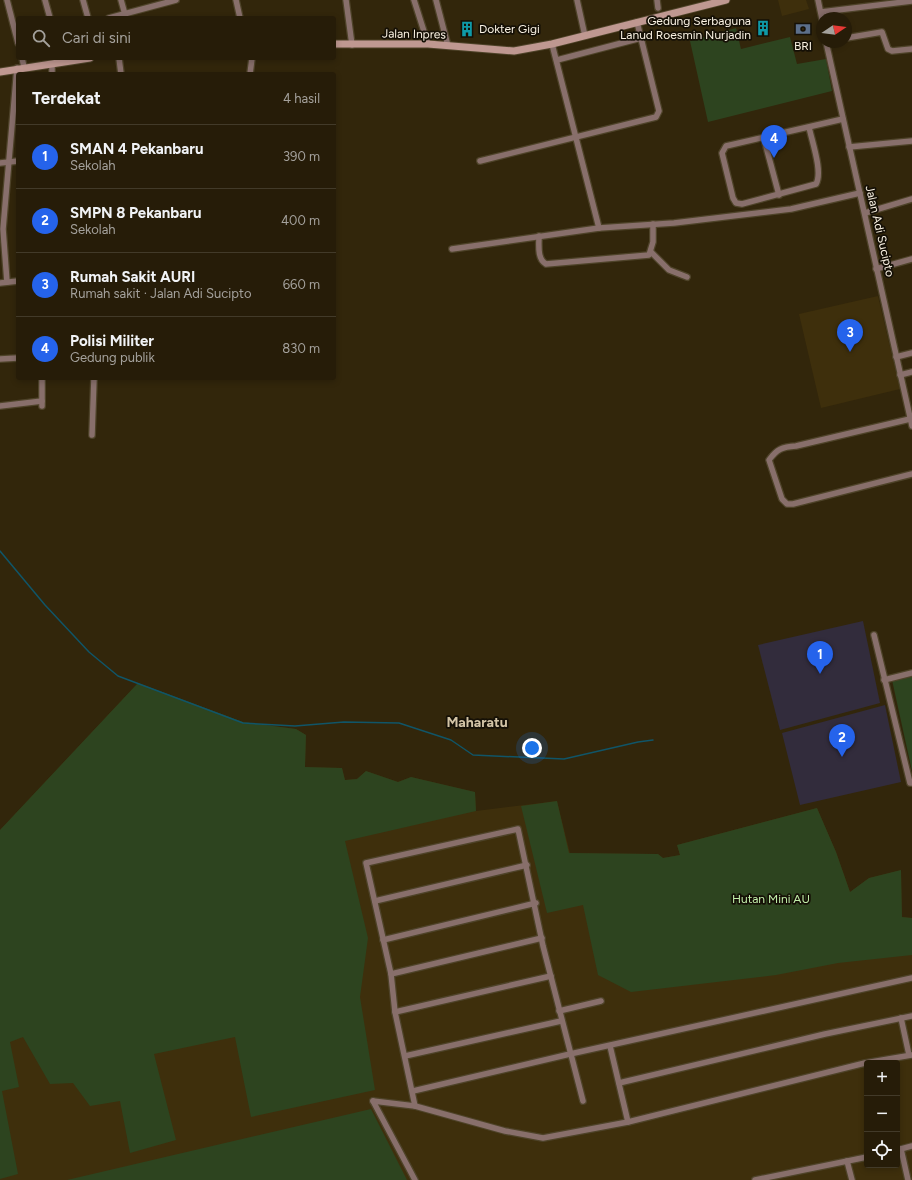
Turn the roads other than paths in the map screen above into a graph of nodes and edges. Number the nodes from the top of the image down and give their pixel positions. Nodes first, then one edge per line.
1 (7, 0) edge
2 (45, 0) edge
3 (84, 0) edge
4 (121, 0) edge
5 (176, 0) edge
6 (236, 0) edge
7 (346, 0) edge
8 (414, 0) edge
9 (436, 0) edge
10 (576, 0) edge
11 (656, 0) edge
12 (726, 0) edge
13 (818, 0) edge
14 (912, 1) edge
15 (161, 2) edge
16 (658, 8) dead end
17 (821, 12) joint
18 (49, 16) edge
19 (88, 16) edge
20 (125, 16) edge
21 (240, 16) edge
22 (637, 22) junction
23 (16, 34) edge
24 (585, 36) junction
25 (852, 37) edge
26 (641, 38) junction
27 (336, 44) edge
28 (352, 44) junction
29 (428, 44) junction
30 (552, 44) junction
31 (448, 46) junction
32 (827, 48) edge
33 (912, 49) edge
34 (22, 60) edge
35 (79, 60) edge
36 (120, 60) edge
37 (252, 60) edge
38 (557, 60) junction
39 (52, 65) junction
40 (20, 68) junction
41 (0, 72) edge
42 (19, 72) edge
43 (52, 72) edge
44 (120, 72) edge
45 (250, 72) edge
46 (16, 99) edge
47 (843, 119) junction
48 (809, 127) junction
49 (577, 138) junction
50 (764, 139) junction
51 (912, 141) edge
52 (849, 147) junction
53 (16, 161) edge
54 (480, 161) dead end
55 (8, 162) junction
56 (0, 163) edge
57 (860, 193) junction
58 (779, 195) junction
59 (912, 199) edge
60 (865, 213) junction
61 (653, 224) junction
62 (599, 228) junction
63 (539, 236) junction
64 (452, 249) dead end
65 (651, 252) junction
66 (912, 259) edge
67 (876, 269) junction
68 (687, 277) dead end
69 (16, 281) edge
70 (7, 282) junction
71 (0, 283) edge
72 (912, 353) edge
73 (896, 357) junction
74 (16, 358) edge
75 (0, 359) edge
76 (912, 372) edge
77 (900, 375) junction
78 (42, 380) edge
79 (94, 380) edge
80 (0, 406) edge
81 (910, 419) junction
82 (912, 426) edge
83 (92, 435) dead end
84 (912, 474) edge
85 (874, 635) dead end
86 (912, 673) edge
87 (884, 680) junction
88 (912, 783) edge
89 (527, 865) junction
90 (376, 902) junction
91 (536, 903) junction
92 (542, 938) junction
93 (383, 940) junction
94 (390, 974) junction
95 (551, 976) junction
96 (912, 978) edge
97 (601, 1001) dead end
98 (559, 1011) junction
99 (395, 1012) junction
100 (912, 1016) edge
101 (901, 1018) junction
102 (561, 1021) junction
103 (610, 1046) junction
104 (570, 1054) junction
105 (911, 1055) edge
106 (405, 1056) junction
107 (619, 1083) junction
108 (413, 1091) junction
109 (583, 1101) dead end
110 (415, 1106) junction
111 (628, 1122) junction
112 (912, 1146) edge
113 (900, 1150) edge
114 (900, 1153) edge
115 (864, 1158) edge
116 (848, 1161) junction
117 (415, 1180) edge
118 (754, 1180) edge
119 (852, 1180) edge
120 (908, 1180) edge

1 - 23 street
2 - 18 street
3 - 19 street
4 - 20 street
5 - 15 street
6 - 21 street
7 - 28 street
8 - 29 street
9 - 31 street
10 - 24 street
11 - 16 street
12 - 22 main road, Jalan Inpres
13 - 17 street
14 - 17 street
15 - 20 street
22 - 24 main road, Jalan Inpres
22 - 26 street
24 - 30 main road, Jalan Inpres
25 - 33 street
26 - 38 street
26 - 49 street
27 - 28 main road, Jalan Inpres
28 - 29 main road, Jalan Inpres
29 - 31 main road, Jalan Inpres
30 - 31 main road, Jalan Inpres
30 - 38 street
32 - 47 street, Jalan Adi Sucipto
34 - 40 street
35 - 39 main road
36 - 44 street
37 - 45 street
38 - 49 street
39 - 40 main road
39 - 43 street
40 - 41 main road
40 - 42 street
46 - 55 street
47 - 48 street
47 - 52 street, Jalan Adi Sucipto
48 - 50 street
48 - 58 street
49 - 54 street
49 - 62 street
50 - 58 street
50 - 58 street
51 - 52 street
52 - 57 street, Jalan Adi Sucipto
53 - 55 street
55 - 56 street
55 - 70 street
57 - 60 street, Jalan Adi Sucipto
57 - 61 street
59 - 60 street
60 - 67 street, Jalan Adi Sucipto
61 - 62 street
61 - 65 street
62 - 63 street
63 - 64 street
63 - 65 street
65 - 68 street
66 - 67 street
67 - 73 street, Jalan Adi Sucipto
69 - 70 street
70 - 71 street
72 - 73 street
73 - 77 street, Jalan Adi Sucipto
74 - 75 street
76 - 77 street
77 - 81 street, Jalan Adi Sucipto
78 - 80 street
79 - 83 street
81 - 82 street, Jalan Adi Sucipto
81 - 84 street
85 - 87 street
86 - 87 street
87 - 88 street
89 - 90 street
89 - 90 street
89 - 91 street
90 - 93 street
91 - 92 street
91 - 93 street
92 - 94 street
92 - 95 street
93 - 94 street
94 - 99 street
95 - 98 street
95 - 99 street
96 - 103 street
97 - 98 street
98 - 102 street
99 - 106 street
100 - 101 street
101 - 105 street
101 - 107 street
102 - 104 street
102 - 106 street
103 - 104 street
103 - 107 street
104 - 108 street
104 - 109 street
105 - 111 street
106 - 108 street
107 - 111 street
108 - 110 street
110 - 111 street
110 - 117 street
112 - 113 street
114 - 120 street
115 - 116 street
116 - 118 street
116 - 119 street

